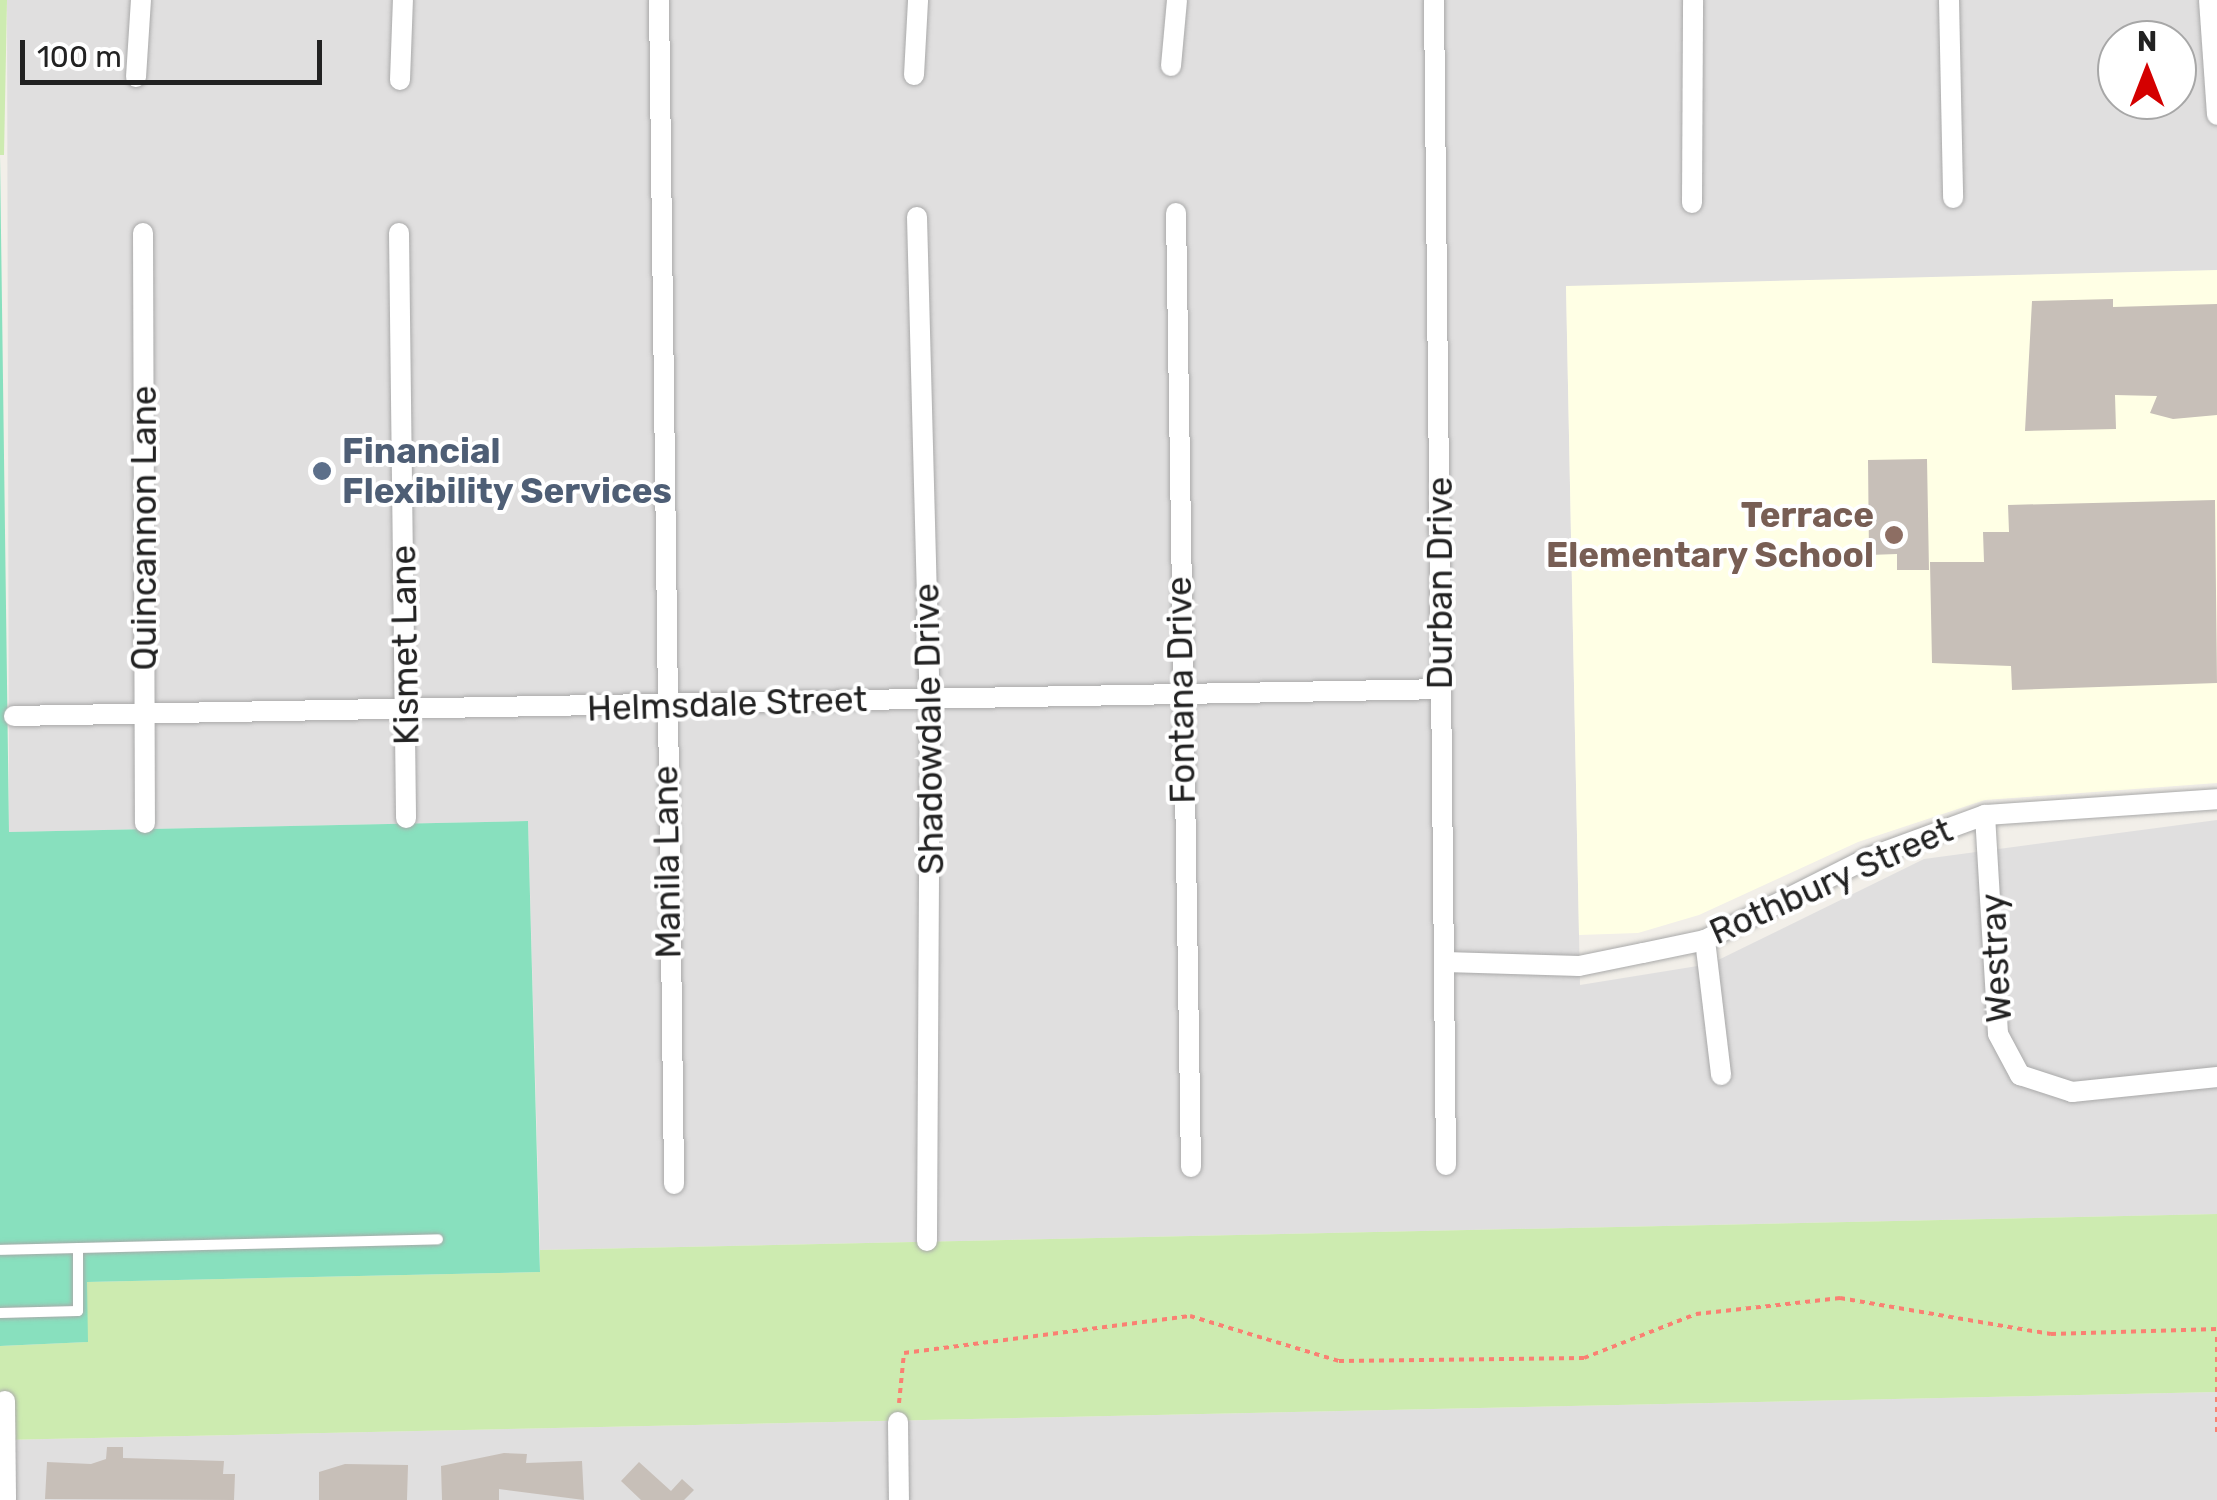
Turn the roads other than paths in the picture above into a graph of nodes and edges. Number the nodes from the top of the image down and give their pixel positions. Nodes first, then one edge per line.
1 (141, 0) edge
2 (402, 0) edge
3 (659, 0) edge
4 (918, 0) edge
5 (1177, 0) edge
6 (1434, 0) edge
7 (1693, 0) edge
8 (1950, 0) edge
9 (2209, 0) edge
10 (1171, 66) dead end
11 (914, 74) dead end
12 (136, 77) dead end
13 (400, 80) dead end
14 (2217, 116) edge
15 (1953, 198) dead end
16 (1692, 203) dead end
17 (1176, 213) dead end
18 (916, 217) dead end
19 (143, 233) dead end
20 (399, 233) dead end
21 (1441, 689) junction
22 (1180, 692) junction
23 (930, 698) junction
24 (668, 706) junction
25 (406, 712) junction
26 (14, 716) dead end
27 (145, 716) junction
28 (2217, 799) edge
29 (1985, 815) junction
30 (406, 818) dead end
31 (145, 823) dead end
32 (1705, 940) junction
33 (1445, 962) junction
34 (1721, 1075) dead end
35 (2217, 1078) edge
36 (1446, 1166) dead end
37 (1191, 1168) dead end
38 (674, 1184) dead end
39 (438, 1240) dead end
40 (928, 1242) dead end
41 (78, 1248) junction
42 (0, 1250) edge
43 (0, 1313) edge
44 (5, 1402) dead end
45 (898, 1422) road end
46 (6, 1500) edge
47 (899, 1500) edge

1 - 12 street
2 - 13 street
3 - 24 street, Manila Lane
4 - 11 street
5 - 10 street
6 - 21 street, Durban Drive
7 - 16 street
8 - 15 street
9 - 14 street
17 - 22 street, Fontana Drive
18 - 23 street, Shadowdale Drive
19 - 27 street, Quincannon Lane
20 - 25 street, Kismet Lane
21 - 22 street, Helmsdale Street
21 - 33 street, Durban Drive
22 - 23 street, Helmsdale Street
22 - 37 street, Fontana Drive
23 - 24 street, Helmsdale Street
23 - 40 street, Shadowdale Drive
24 - 25 street, Helmsdale Street
24 - 38 street, Manila Lane
25 - 27 street, Helmsdale Street
25 - 30 street, Kismet Lane
26 - 27 street, Helmsdale Street
27 - 31 street, Quincannon Lane
28 - 29 street, Rothbury Street
29 - 32 street, Rothbury Street
29 - 35 street, Westray
32 - 33 street, Rothbury Street
32 - 34 street
33 - 36 street, Durban Drive
39 - 41 lane
41 - 42 lane
41 - 43 lane
44 - 46 street
45 - 47 street

